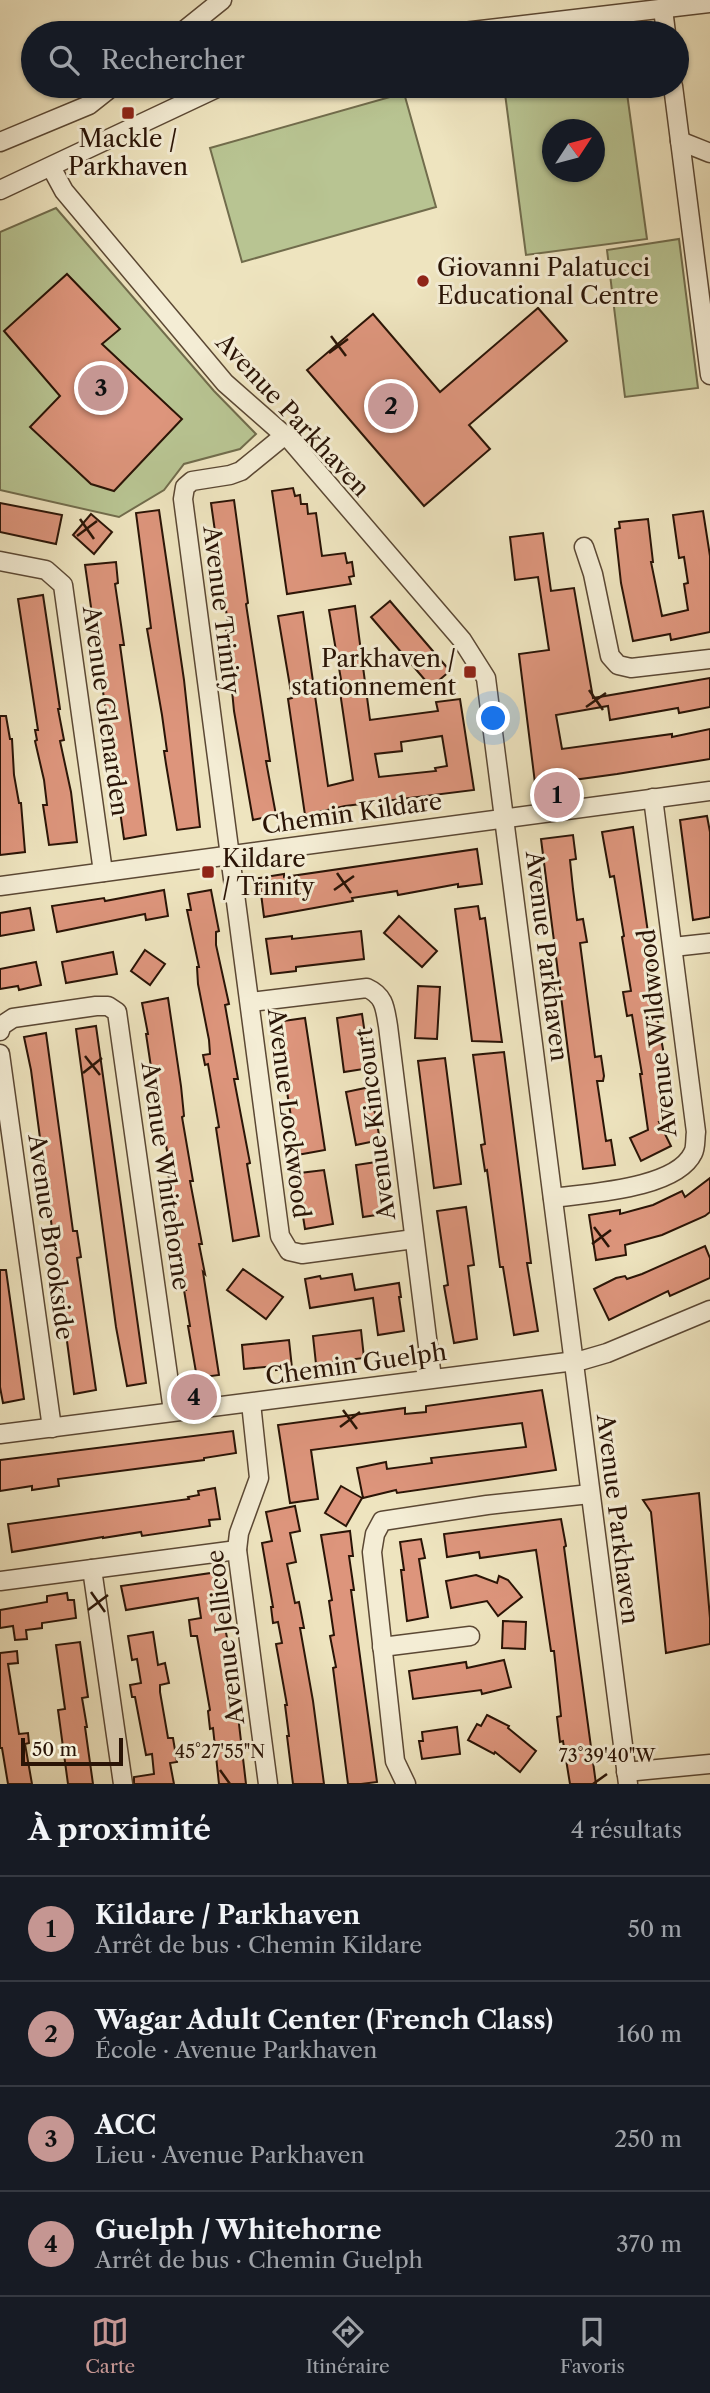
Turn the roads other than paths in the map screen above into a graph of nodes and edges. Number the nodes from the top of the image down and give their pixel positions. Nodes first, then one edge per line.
1 (222, 0) edge
2 (710, 3) edge
3 (663, 9) junction
4 (196, 21) edge
5 (559, 21) edge
6 (664, 21) edge
7 (98, 98) edge
8 (196, 98) edge
9 (675, 98) edge
10 (680, 141) junction
11 (0, 142) edge
12 (710, 153) edge
13 (51, 167) junction
14 (0, 190) edge
15 (704, 284) edge
16 (710, 375) edge
17 (285, 435) junction
18 (584, 547) dead end
19 (0, 561) edge
20 (710, 659) edge
21 (710, 790) edge
22 (653, 798) junction
23 (504, 817) junction
24 (230, 855) junction
25 (103, 872) junction
26 (0, 886) edge
27 (710, 943) edge
28 (673, 947) junction
29 (251, 1002) junction
30 (0, 1031) edge
31 (0, 1054) edge
32 (552, 1198) junction
33 (414, 1239) junction
34 (710, 1310) edge
35 (574, 1361) junction
36 (432, 1378) junction
37 (251, 1403) junction
38 (173, 1411) junction
39 (52, 1428) junction
40 (0, 1434) edge
41 (590, 1494) junction
42 (237, 1550) junction
43 (92, 1569) junction
44 (0, 1581) edge
45 (470, 1636) dead end
46 (382, 1647) junction
47 (710, 1764) edge
48 (627, 1778) edge
49 (123, 1784) edge
50 (268, 1784) edge
51 (406, 1784) edge

1 - 4 street
2 - 3 street
3 - 5 street
3 - 6 street
7 - 11 street
8 - 13 street
9 - 10 street
10 - 12 street
10 - 15 street
13 - 14 street
13 - 17 street, Avenue Parkhaven
15 - 16 street
17 - 23 street, Avenue Parkhaven
17 - 24 street, Avenue Trinity
18 - 20 street
19 - 25 street, Avenue Glenarden
21 - 22 street, Chemin Kildare
22 - 23 street, Chemin Kildare
22 - 28 street, Avenue Wildwood
23 - 24 street, Chemin Kildare
23 - 32 street, Avenue Parkhaven
24 - 25 street, Chemin Kildare
24 - 29 street, Avenue Lockwood
25 - 26 street, Chemin Kildare
27 - 28 street
28 - 32 street, Avenue Wildwood
29 - 33 street, Avenue Kincourt
29 - 33 street, Avenue Lockwood
30 - 38 street, Avenue Whitehorne
31 - 39 street, Avenue Brookside
32 - 35 street, Avenue Parkhaven
33 - 36 street, Avenue Kincourt
34 - 35 street, Chemin Guelph
35 - 36 street, Chemin Guelph
35 - 41 street, Avenue Parkhaven
36 - 37 street, Chemin Guelph
37 - 38 street, Chemin Guelph
37 - 42 street, Avenue Jellicoe
38 - 39 street, Chemin Guelph
39 - 40 street, Chemin Guelph
41 - 46 street
41 - 48 street, Avenue Parkhaven
42 - 43 street
42 - 50 street, Avenue Jellicoe
43 - 44 street
43 - 49 street
45 - 46 street
46 - 51 street
47 - 48 street

